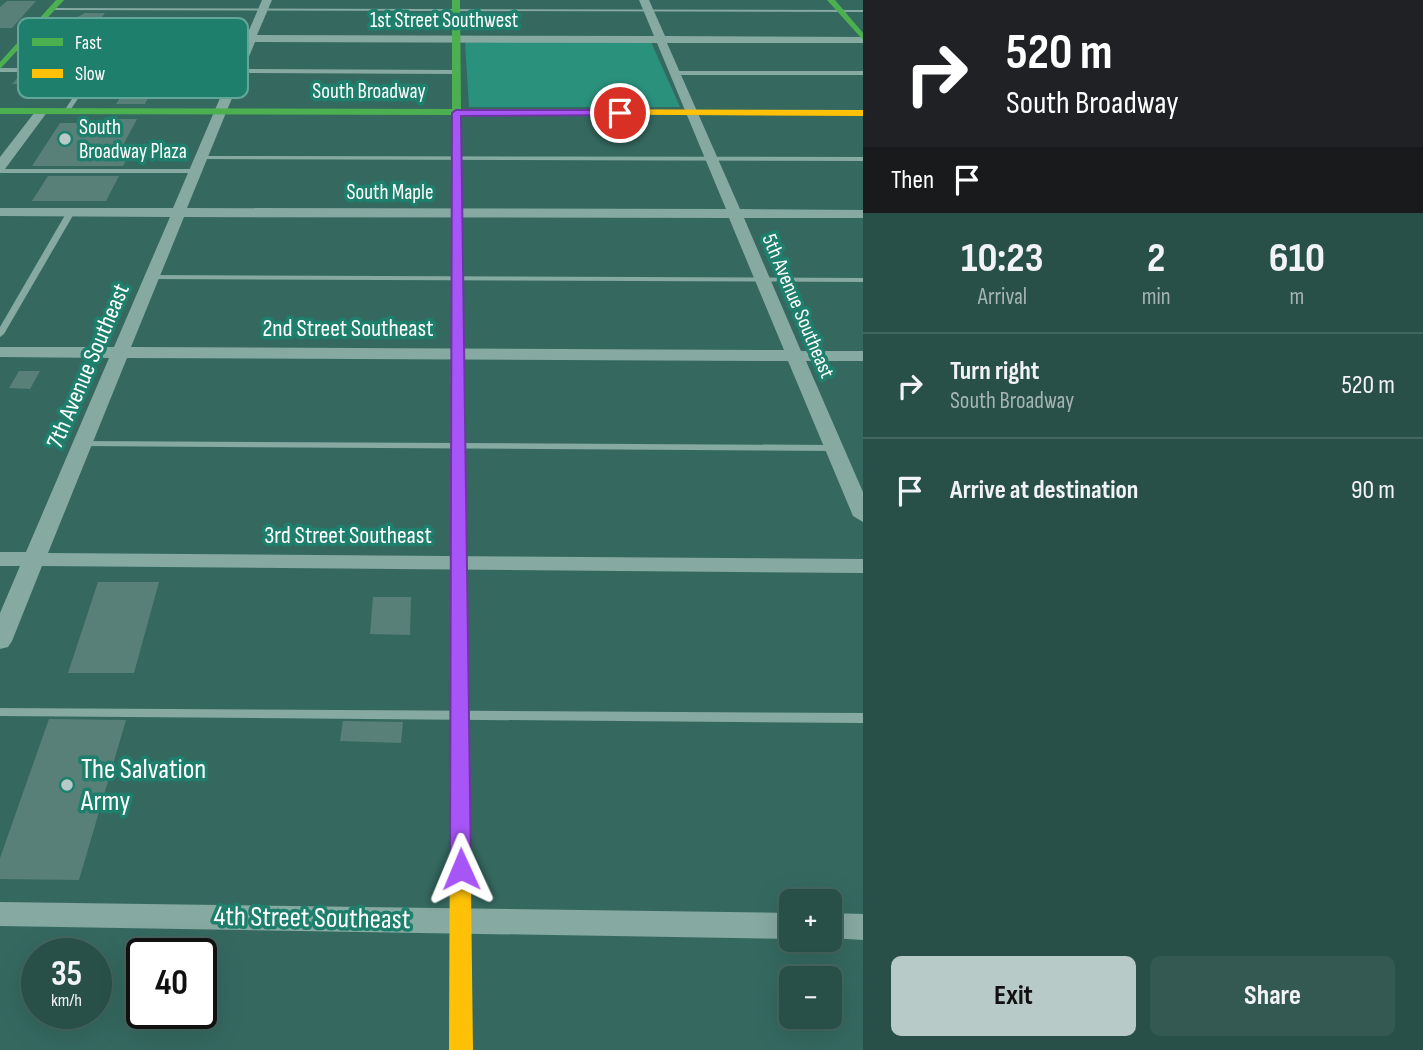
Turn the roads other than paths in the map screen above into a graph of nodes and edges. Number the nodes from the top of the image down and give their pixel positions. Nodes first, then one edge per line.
1 (56, 4) edge
2 (265, 5) edge
3 (456, 5) edge
4 (646, 5) edge
5 (836, 5) edge
6 (863, 11) edge
7 (43, 18) edge
8 (248, 39) edge
9 (251, 39) junction
10 (456, 39) junction
11 (660, 39) junction
12 (863, 39) edge
13 (248, 46) edge
14 (18, 47) edge
15 (0, 69) edge
16 (18, 69) edge
17 (248, 71) edge
18 (456, 72) junction
19 (675, 73) junction
20 (863, 73) edge
21 (76, 98) edge
22 (227, 98) edge
23 (0, 111) edge
24 (42, 111) junction
25 (67, 111) junction
26 (221, 111) junction
27 (456, 113) junction
28 (692, 113) junction
29 (863, 113) edge
30 (457, 159) junction
31 (711, 159) junction
32 (863, 159) edge
33 (199, 165) junction
34 (0, 168) edge
35 (0, 212) edge
36 (71, 212) junction
37 (178, 212) junction
38 (457, 213) junction
39 (733, 214) junction
40 (863, 214) edge
41 (151, 277) junction
42 (457, 278) junction
43 (762, 279) junction
44 (863, 280) edge
45 (0, 334) edge
46 (0, 352) edge
47 (120, 352) junction
48 (456, 353) junction
49 (795, 355) junction
50 (863, 355) edge
51 (82, 444) junction
52 (457, 446) junction
53 (834, 448) junction
54 (863, 516) edge
55 (0, 559) edge
56 (34, 560) junction
57 (457, 562) junction
58 (863, 565) edge
59 (0, 640) edge
60 (0, 712) edge
61 (458, 715) junction
62 (863, 718) edge
63 (0, 914) edge
64 (461, 920) junction
65 (779, 926) edge
66 (842, 926) edge
67 (863, 927) edge
68 (461, 1050) edge

1 - 2 lane
1 - 7 street
2 - 3 lane
2 - 9 street, 7th Avenue Southeast
3 - 4 lane
3 - 10 street
4 - 5 lane
4 - 11 street, 5th Avenue Southeast
5 - 6 lane
5 - 12 street
8 - 9 street, 1st Street Southwest
9 - 10 street, 1st Street Southwest
9 - 13 street, 7th Avenue Southeast
10 - 11 street, 1st Street Southwest
10 - 18 street
11 - 12 street, 1st Street Southwest
11 - 19 street, 5th Avenue Southeast
14 - 15 street
15 - 16 lane
17 - 18 lane
18 - 27 street
19 - 20 lane
19 - 28 street, 5th Avenue Southeast
21 - 25 lane
22 - 26 street, 7th Avenue Southeast
23 - 24 street, South Broadway
24 - 25 street, South Broadway
24 - 34 street
25 - 26 street, South Broadway
26 - 27 street, South Broadway
26 - 33 street, 7th Avenue Southeast
27 - 28 street, South Broadway
27 - 30 street
28 - 29 street, South Broadway
28 - 31 street, 5th Avenue Southeast
30 - 31 lane
30 - 33 lane
30 - 38 street
31 - 32 lane
31 - 39 street, 5th Avenue Southeast
33 - 34 lane
33 - 37 street, 7th Avenue Southeast
35 - 36 street, South Maple
36 - 37 street, South Maple
36 - 45 lane
37 - 38 street, South Maple
37 - 41 street, 7th Avenue Southeast
38 - 39 street, South Maple
38 - 42 street
39 - 40 street, South Maple
39 - 43 street, 5th Avenue Southeast
41 - 42 lane
41 - 47 street, 7th Avenue Southeast
42 - 43 lane
42 - 48 street
43 - 44 lane
43 - 49 street, 5th Avenue Southeast
46 - 47 street, 2nd Street Southeast
47 - 48 street, 2nd Street Southeast
47 - 51 street, 7th Avenue Southeast
48 - 49 street, 2nd Street Southeast
48 - 52 street
49 - 50 street, 2nd Street Southeast
49 - 53 street, 5th Avenue Southeast
51 - 52 lane
51 - 56 street, 7th Avenue Southeast
52 - 53 lane
52 - 57 street
53 - 54 street, 5th Avenue Southeast
55 - 56 street, 3rd Street Southeast
56 - 57 street, 3rd Street Southeast
56 - 59 street, 7th Avenue Southeast
57 - 58 street, 3rd Street Southeast
57 - 61 street
60 - 61 lane
61 - 62 lane
61 - 64 street
63 - 64 street, 4th Street Southeast
64 - 65 street, 4th Street Southeast
64 - 68 street
66 - 67 street

